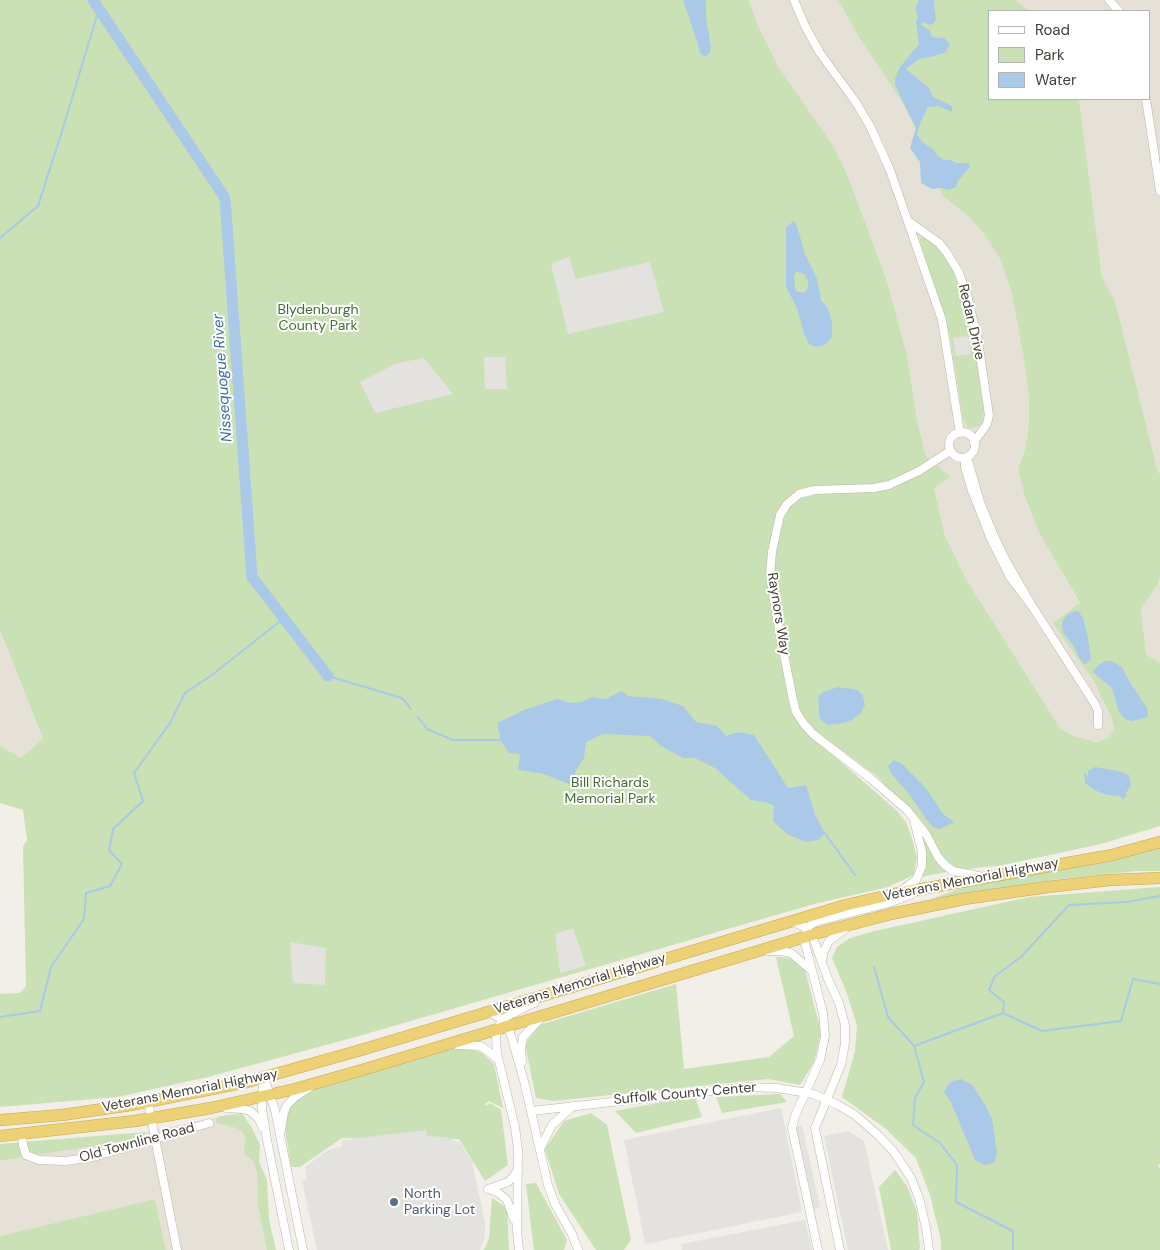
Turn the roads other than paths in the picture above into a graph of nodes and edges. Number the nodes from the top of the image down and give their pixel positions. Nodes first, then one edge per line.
1 (794, 0) edge
2 (1146, 100) edge
3 (1160, 192) edge
4 (908, 220) junction
5 (960, 433) junction
6 (974, 442) junction
7 (950, 451) junction
8 (966, 458) junction
9 (1098, 725) dead end
10 (914, 819) junction
11 (1160, 835) edge
12 (1160, 842) edge
13 (1079, 860) junction
14 (985, 877) junction
15 (1160, 878) edge
16 (930, 887) junction
17 (894, 894) junction
18 (787, 922) junction
19 (856, 922) junction
20 (808, 933) junction
21 (756, 951) junction
22 (822, 962) junction
23 (813, 971) junction
24 (562, 990) junction
25 (488, 1012) junction
26 (543, 1016) junction
27 (502, 1025) junction
28 (445, 1045) junction
29 (499, 1060) junction
30 (264, 1078) junction
31 (524, 1081) junction
32 (317, 1083) junction
33 (805, 1092) junction
34 (266, 1096) junction
35 (827, 1099) junction
36 (148, 1102) junction
37 (573, 1106) junction
38 (211, 1108) junction
39 (531, 1111) junction
40 (151, 1118) junction
41 (0, 1120) edge
42 (209, 1123) dead end
43 (22, 1134) junction
44 (0, 1136) edge
45 (280, 1137) junction
46 (155, 1139) junction
47 (266, 1140) junction
48 (540, 1149) junction
49 (519, 1166) junction
50 (517, 1231) junction
51 (176, 1250) edge
52 (289, 1250) edge
53 (303, 1250) edge
54 (519, 1250) edge
55 (578, 1250) edge
56 (818, 1250) edge
57 (840, 1250) edge
58 (929, 1250) edge

1 - 4 street, Redan Drive
2 - 3 street
4 - 5 street, Redan Drive
4 - 6 street, Redan Drive
5 - 6 street
5 - 7 street
6 - 8 street, Redan Drive
7 - 8 street
7 - 10 street, Raynors Way
8 - 9 street
10 - 14 street, Raynors Way
10 - 17 street
11 - 13 highway
12 - 13 highway, Veterans Memorial Highway
13 - 14 highway, Veterans Memorial Highway
14 - 16 highway, Veterans Memorial Highway
15 - 19 highway, Veterans Memorial Highway
16 - 17 highway, Veterans Memorial Highway
16 - 20 street
17 - 18 highway, Veterans Memorial Highway
18 - 20 street
18 - 24 highway, Veterans Memorial Highway
19 - 20 highway, Veterans Memorial Highway
19 - 22 street
20 - 21 highway, Veterans Memorial Highway
20 - 22 street
20 - 23 street
21 - 23 street
21 - 26 highway, Veterans Memorial Highway
22 - 35 street
23 - 33 street
24 - 25 highway, Veterans Memorial Highway
24 - 27 street
25 - 27 street
25 - 30 highway, Veterans Memorial Highway
26 - 27 highway, Veterans Memorial Highway
26 - 31 street
27 - 28 highway, Veterans Memorial Highway
27 - 29 street
27 - 31 street
28 - 29 street
28 - 32 highway, Veterans Memorial Highway
29 - 49 street
30 - 34 street
30 - 36 highway, Veterans Memorial Highway
31 - 39 street
32 - 34 highway, Veterans Memorial Highway
32 - 45 street
33 - 35 street, Suffolk County Center
33 - 37 street, Suffolk County Center
33 - 56 street
34 - 38 highway, Veterans Memorial Highway
34 - 45 street
34 - 47 street
35 - 57 street
35 - 58 street, Suffolk County Center
36 - 40 street
36 - 41 highway, Veterans Memorial Highway
37 - 39 street, Suffolk County Center
37 - 48 street
38 - 40 highway, Veterans Memorial Highway
38 - 47 street
39 - 48 street
40 - 43 highway, Veterans Memorial Highway
40 - 46 street
42 - 46 street, Old Townline Road
43 - 44 highway, Veterans Memorial Highway
43 - 46 street, Old Townline Road
45 - 53 street
46 - 51 street
47 - 52 street
48 - 55 street
49 - 50 street
49 - 50 street
50 - 54 street

